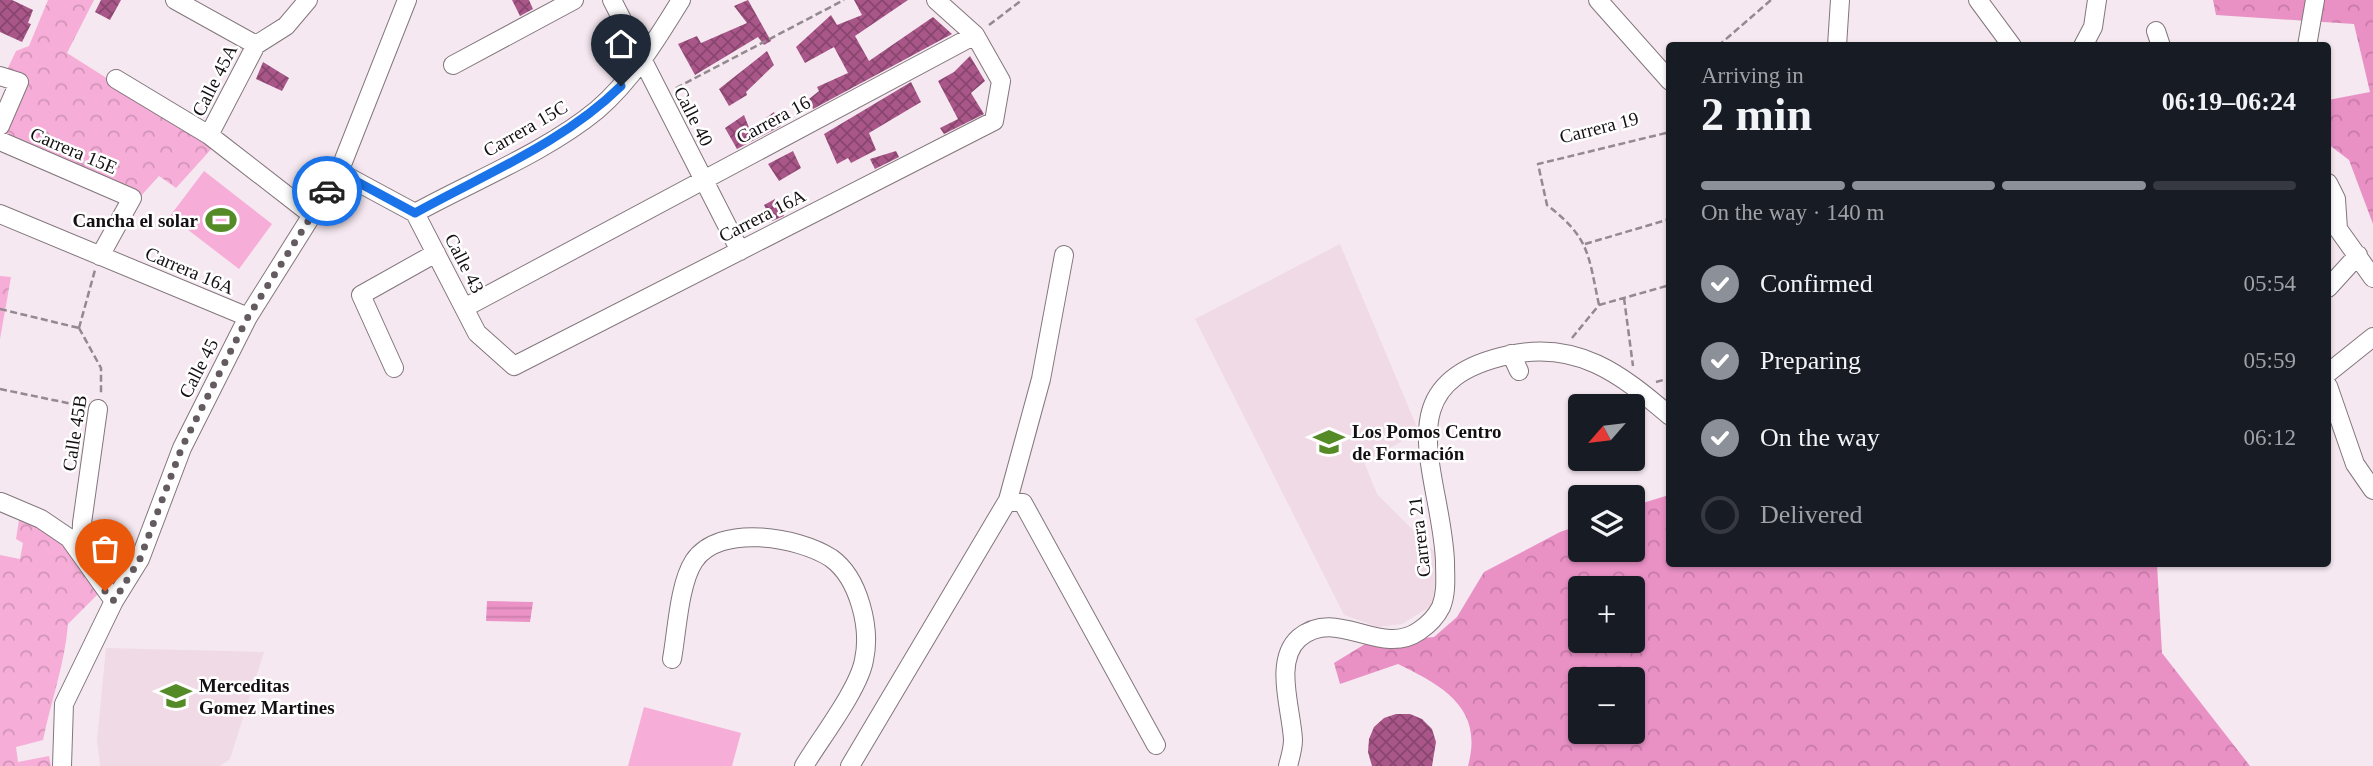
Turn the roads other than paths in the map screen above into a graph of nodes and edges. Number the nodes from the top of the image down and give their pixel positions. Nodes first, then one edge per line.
1 (175, 0) edge
2 (308, 0) edge
3 (407, 0) edge
4 (574, 0) edge
5 (612, 0) edge
6 (681, 0) edge
7 (936, 0) edge
8 (1598, 0) edge
9 (1840, 0) edge
10 (1978, 0) edge
11 (2097, 0) edge
12 (2315, 0) edge
13 (975, 36) junction
14 (1836, 42) edge
15 (2009, 42) edge
16 (2085, 42) edge
17 (2308, 42) edge
18 (256, 45) junction
19 (642, 60) junction
20 (453, 65) dead end
21 (0, 76) edge
22 (1666, 76) edge
23 (117, 79) dead end
24 (0, 126) edge
25 (209, 135) junction
26 (0, 141) edge
27 (339, 172) junction
28 (703, 180) junction
29 (2331, 189) edge
30 (415, 213) junction
31 (0, 214) edge
32 (312, 215) junction
33 (2333, 225) edge
34 (740, 251) junction
35 (436, 253) junction
36 (1063, 255) dead end
37 (2358, 255) junction
38 (100, 256) junction
39 (2373, 278) edge
40 (2331, 285) edge
41 (464, 308) junction
42 (248, 317) junction
43 (2373, 337) edge
44 (1511, 354) junction
45 (514, 366) joint
46 (394, 369) dead end
47 (2331, 371) edge
48 (1519, 372) dead end
49 (2331, 395) edge
50 (98, 409) road end
51 (1666, 412) edge
52 (2355, 464) junction
53 (2373, 490) edge
54 (1008, 500) junction
55 (1, 502) edge
56 (2373, 508) edge
57 (81, 551) junction
58 (114, 601) junction
59 (672, 659) dead end
60 (1156, 746) dead end
61 (62, 766) edge
62 (804, 766) edge
63 (850, 766) edge
64 (1288, 766) edge

1 - 18 street
2 - 18 street
3 - 27 street, Calle 45
4 - 20 street
5 - 19 street, Calle 40
6 - 19 street, Carrera 15C
7 - 13 street
8 - 22 street
9 - 14 street
10 - 15 street
11 - 16 street
12 - 17 street
13 - 28 street, Carrera 16
13 - 34 street, Carrera 16A
18 - 25 street, Calle 45A
19 - 28 street, Calle 40
19 - 30 street, Carrera 15C
21 - 24 street
23 - 25 street
25 - 32 street
26 - 38 street, Carrera 15E
27 - 30 street
27 - 32 street, Calle 45
28 - 34 street, Calle 40
28 - 41 street, Carrera 16
29 - 33 street
30 - 35 street, Calle 43
31 - 38 street, Carrera 16A
32 - 42 street, Calle 45
33 - 37 street
34 - 45 street, Carrera 16A
35 - 41 street, Calle 43
35 - 46 street
36 - 54 street
37 - 39 street
37 - 40 street
38 - 42 street, Carrera 16A
41 - 45 street, Calle 43
42 - 58 street, Calle 45
43 - 47 street
44 - 48 street
44 - 51 street, Carrera 21
44 - 64 street, Carrera 21
49 - 52 street
50 - 57 street, Calle 45B
52 - 53 street
52 - 56 street
54 - 60 street
54 - 63 street
55 - 57 street
57 - 58 street
58 - 61 street, Calle 45
59 - 62 street

